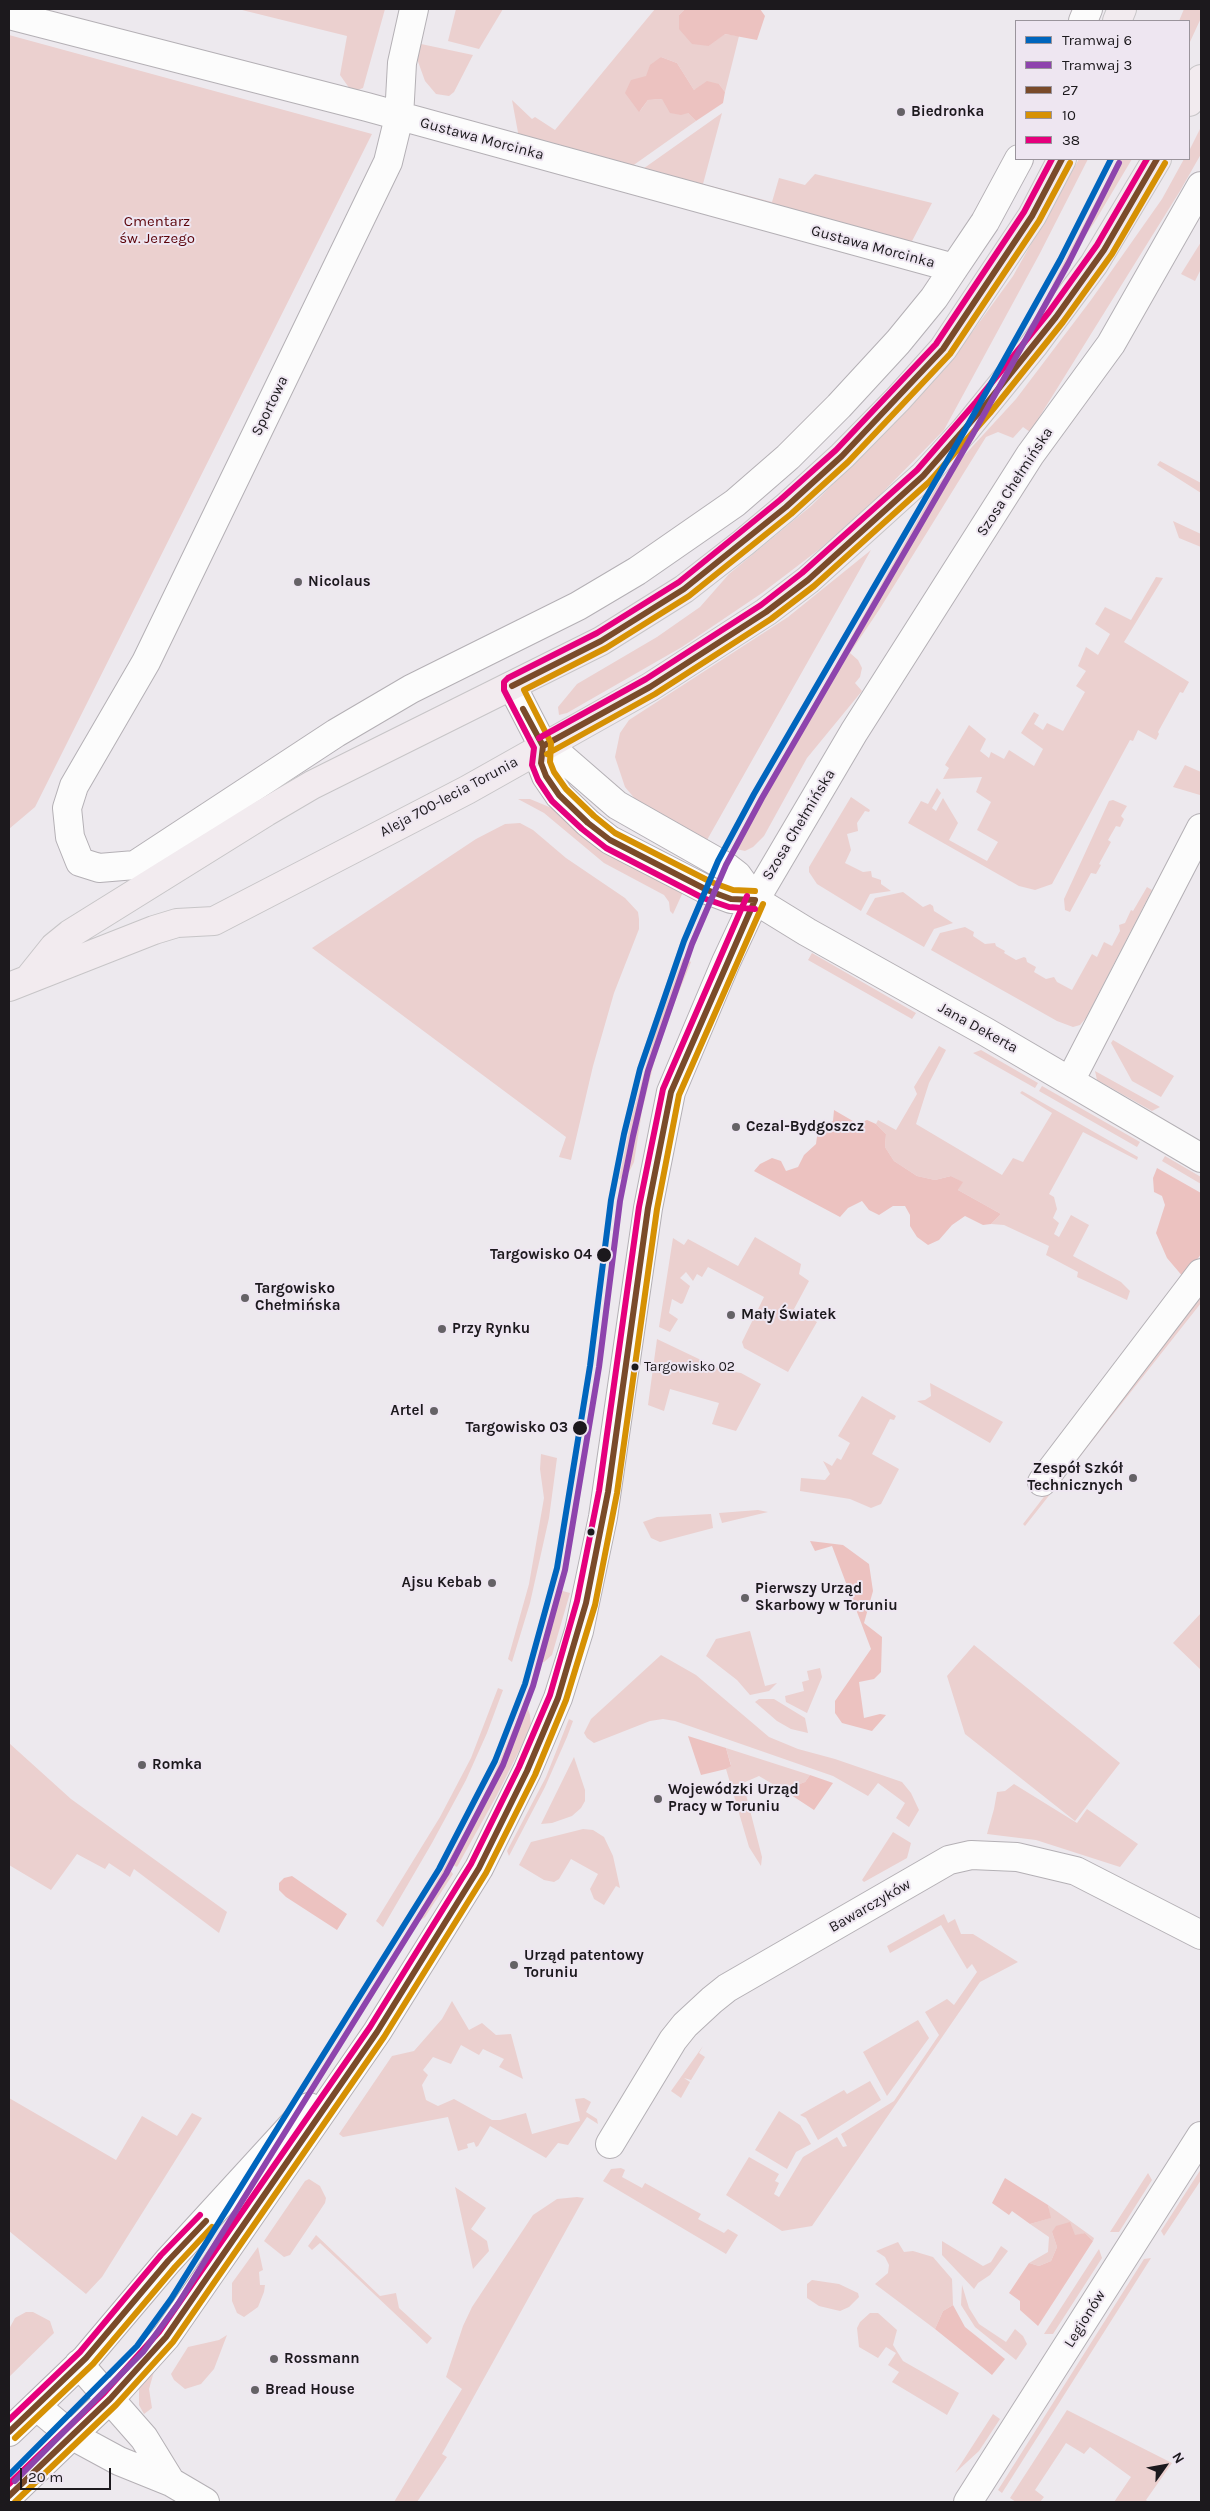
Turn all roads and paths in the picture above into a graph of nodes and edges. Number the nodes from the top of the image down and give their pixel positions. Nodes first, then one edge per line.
1 (414, 9) edge
2 (9, 15) edge
3 (1201, 79) edge
4 (1190, 100) edge
5 (399, 117) junction
6 (1018, 160) edge
7 (1061, 160) edge
8 (1156, 160) edge
9 (1201, 186) edge
10 (954, 268) junction
11 (512, 686) junction
12 (543, 746) junction
13 (1201, 828) edge
14 (755, 900) junction
15 (19, 983) edge
16 (1070, 1081) junction
17 (1201, 1158) edge
18 (1201, 1273) edge
19 (1042, 1482) dead end
20 (1201, 1935) edge
21 (377, 2032) junction
22 (1201, 2136) edge
23 (610, 2144) dead end
24 (80, 2364) junction
25 (110, 2399) junction
26 (36, 2406) junction
27 (9, 2432) edge
28 (71, 2435) junction
29 (171, 2482) junction
30 (9, 2496) edge
31 (205, 2502) edge
32 (968, 2502) edge

1 - 5 street, Sportowa
2 - 5 street, Gustawa Morcinka
3 - 4 main road
5 - 10 street, Gustawa Morcinka
5 - 10 street, Sportowa
6 - 10 street
7 - 11 main road, Aleja 700-lecia Torunia
8 - 12 main road, Aleja 700-lecia Torunia
9 - 14 street, Szosa Chełmińska
11 - 12 street, Jana Dekerta
11 - 15 main road, Aleja 700-lecia Torunia
12 - 14 street, Jana Dekerta
12 - 15 main road, Aleja 700-lecia Torunia
13 - 16 street
14 - 16 street, Jana Dekerta
14 - 21 street, Szosa Chełmińska
16 - 17 street, Jana Dekerta
18 - 19 street
20 - 23 street, Bawarczyków
21 - 24 street, Szosa Chełmińska
21 - 25 street, Szosa Chełmińska
22 - 32 street, Legionów
24 - 25 street
24 - 26 street, Szosa Chełmińska
25 - 28 street, Szosa Chełmińska
25 - 29 street
26 - 27 street, Szosa Chełmińska
26 - 28 street
28 - 29 street
28 - 30 street, Szosa Chełmińska
29 - 31 street

